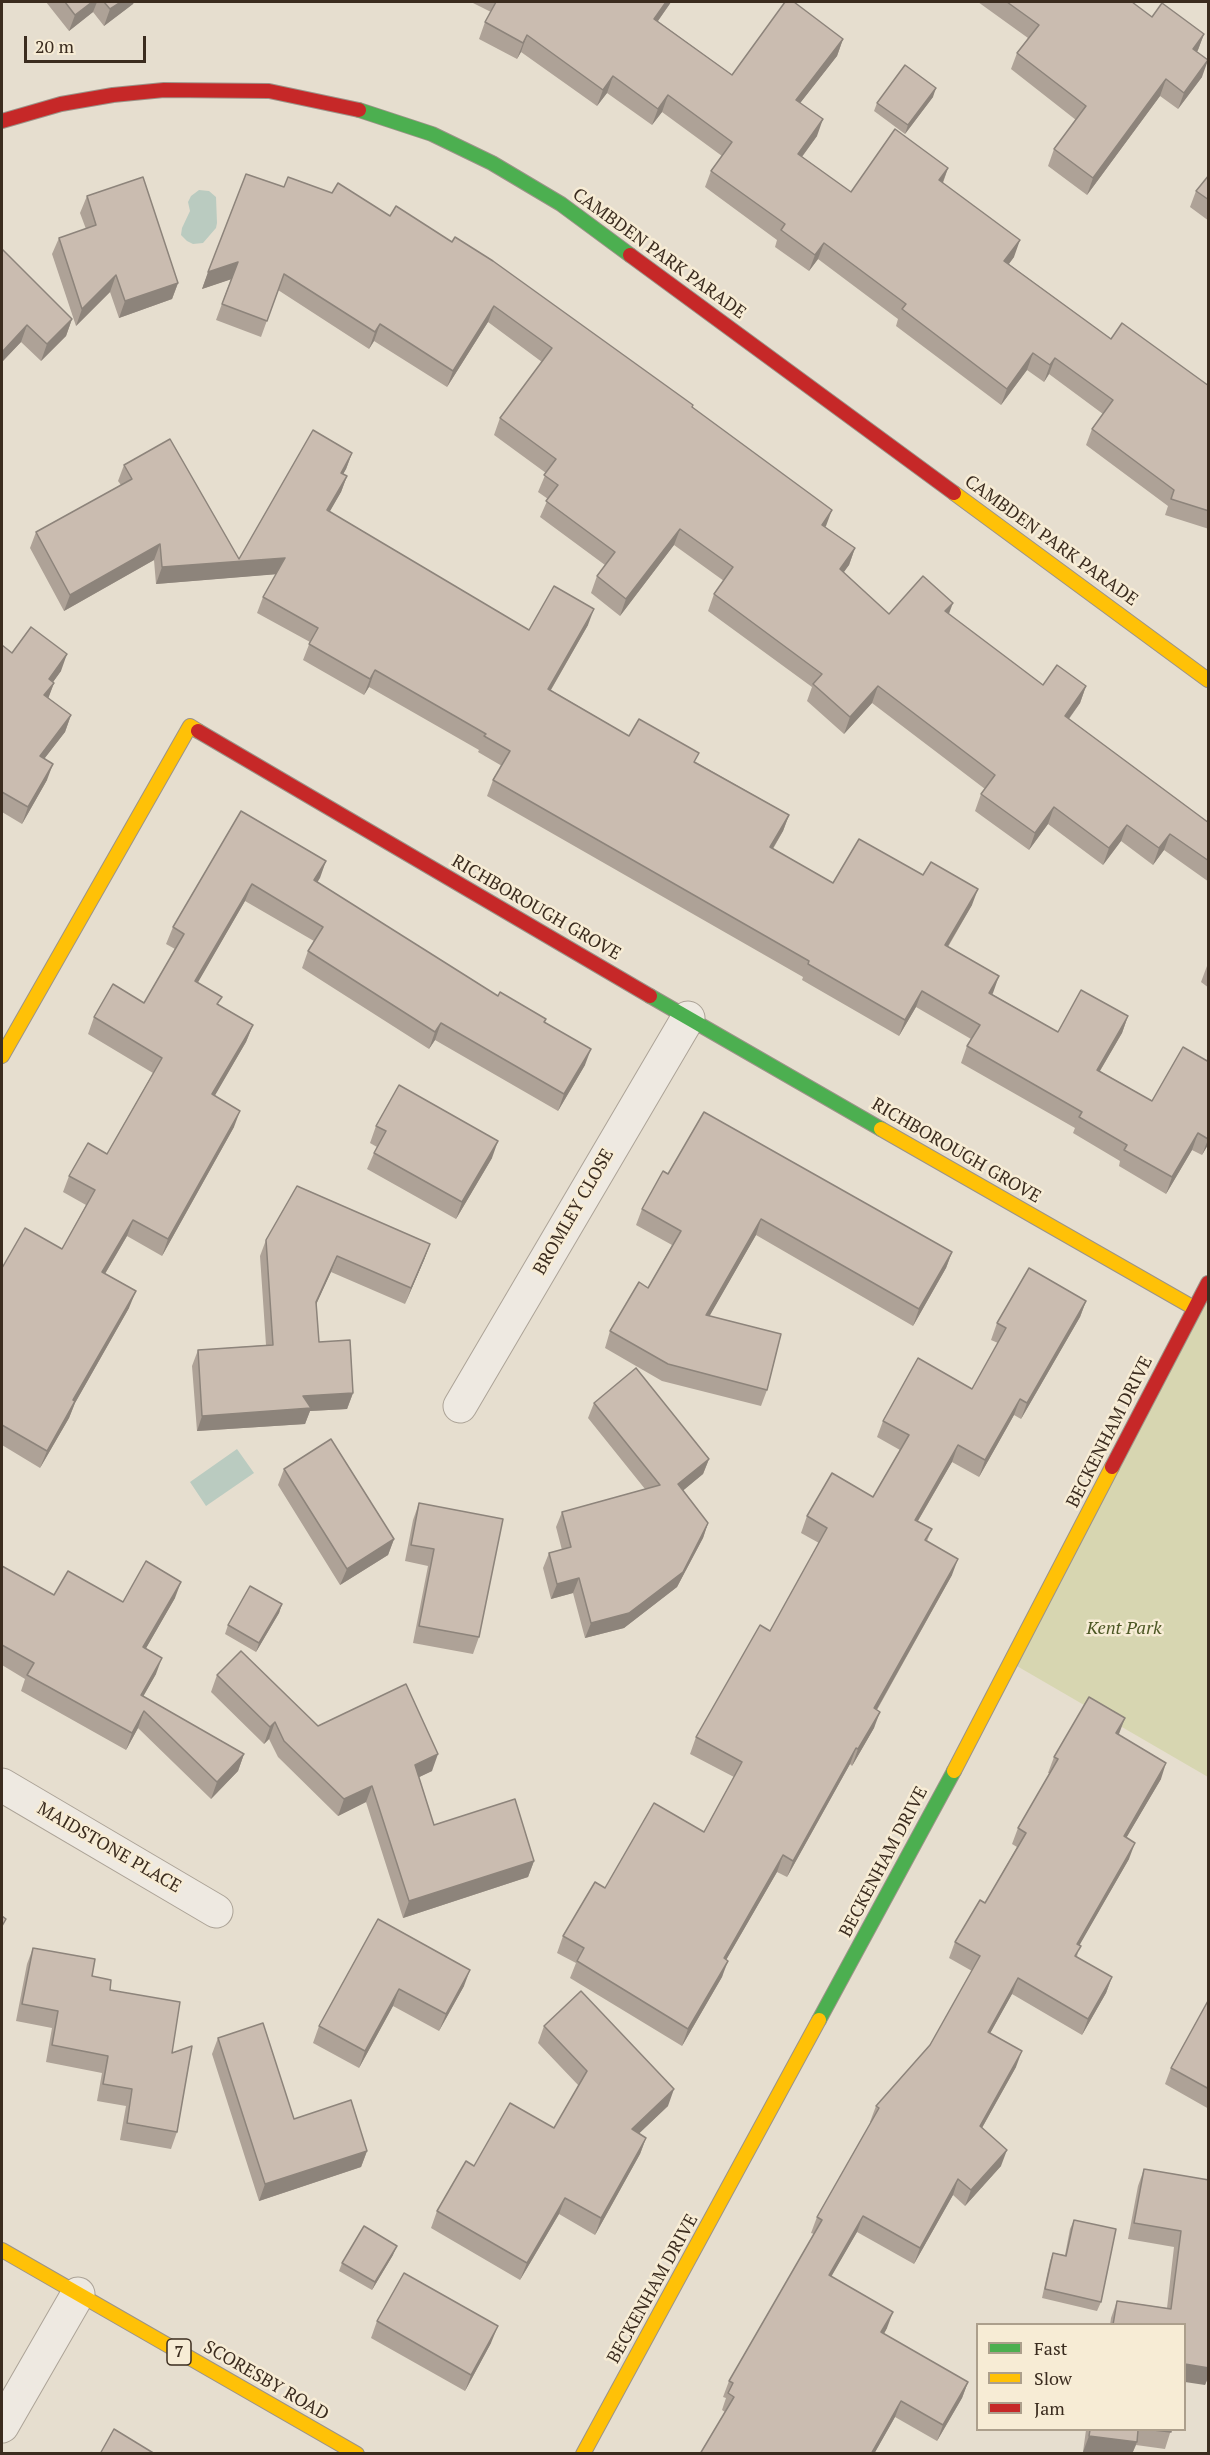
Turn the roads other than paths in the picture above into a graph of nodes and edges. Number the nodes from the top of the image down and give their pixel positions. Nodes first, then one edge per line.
1 (2, 121) edge
2 (1209, 680) edge
3 (688, 1018) junction
4 (2, 1056) edge
5 (1209, 1283) edge
6 (1194, 1308) junction
7 (460, 1407) dead end
8 (2, 1785) edge
9 (216, 1911) dead end
10 (2, 2250) edge
11 (78, 2294) junction
12 (2, 2426) edge
13 (357, 2454) edge
14 (584, 2454) edge

1 - 2 street, CAMBDEN PARK PARADE
3 - 4 street, RICHBOROUGH GROVE
3 - 6 street, RICHBOROUGH GROVE
3 - 7 street, BROMLEY CLOSE
5 - 6 street, BECKENHAM DRIVE
6 - 14 street, BECKENHAM DRIVE
8 - 9 street, MAIDSTONE PLACE
10 - 11 street, SCORESBY ROAD / 7
11 - 12 street
11 - 13 street, SCORESBY ROAD / 7

